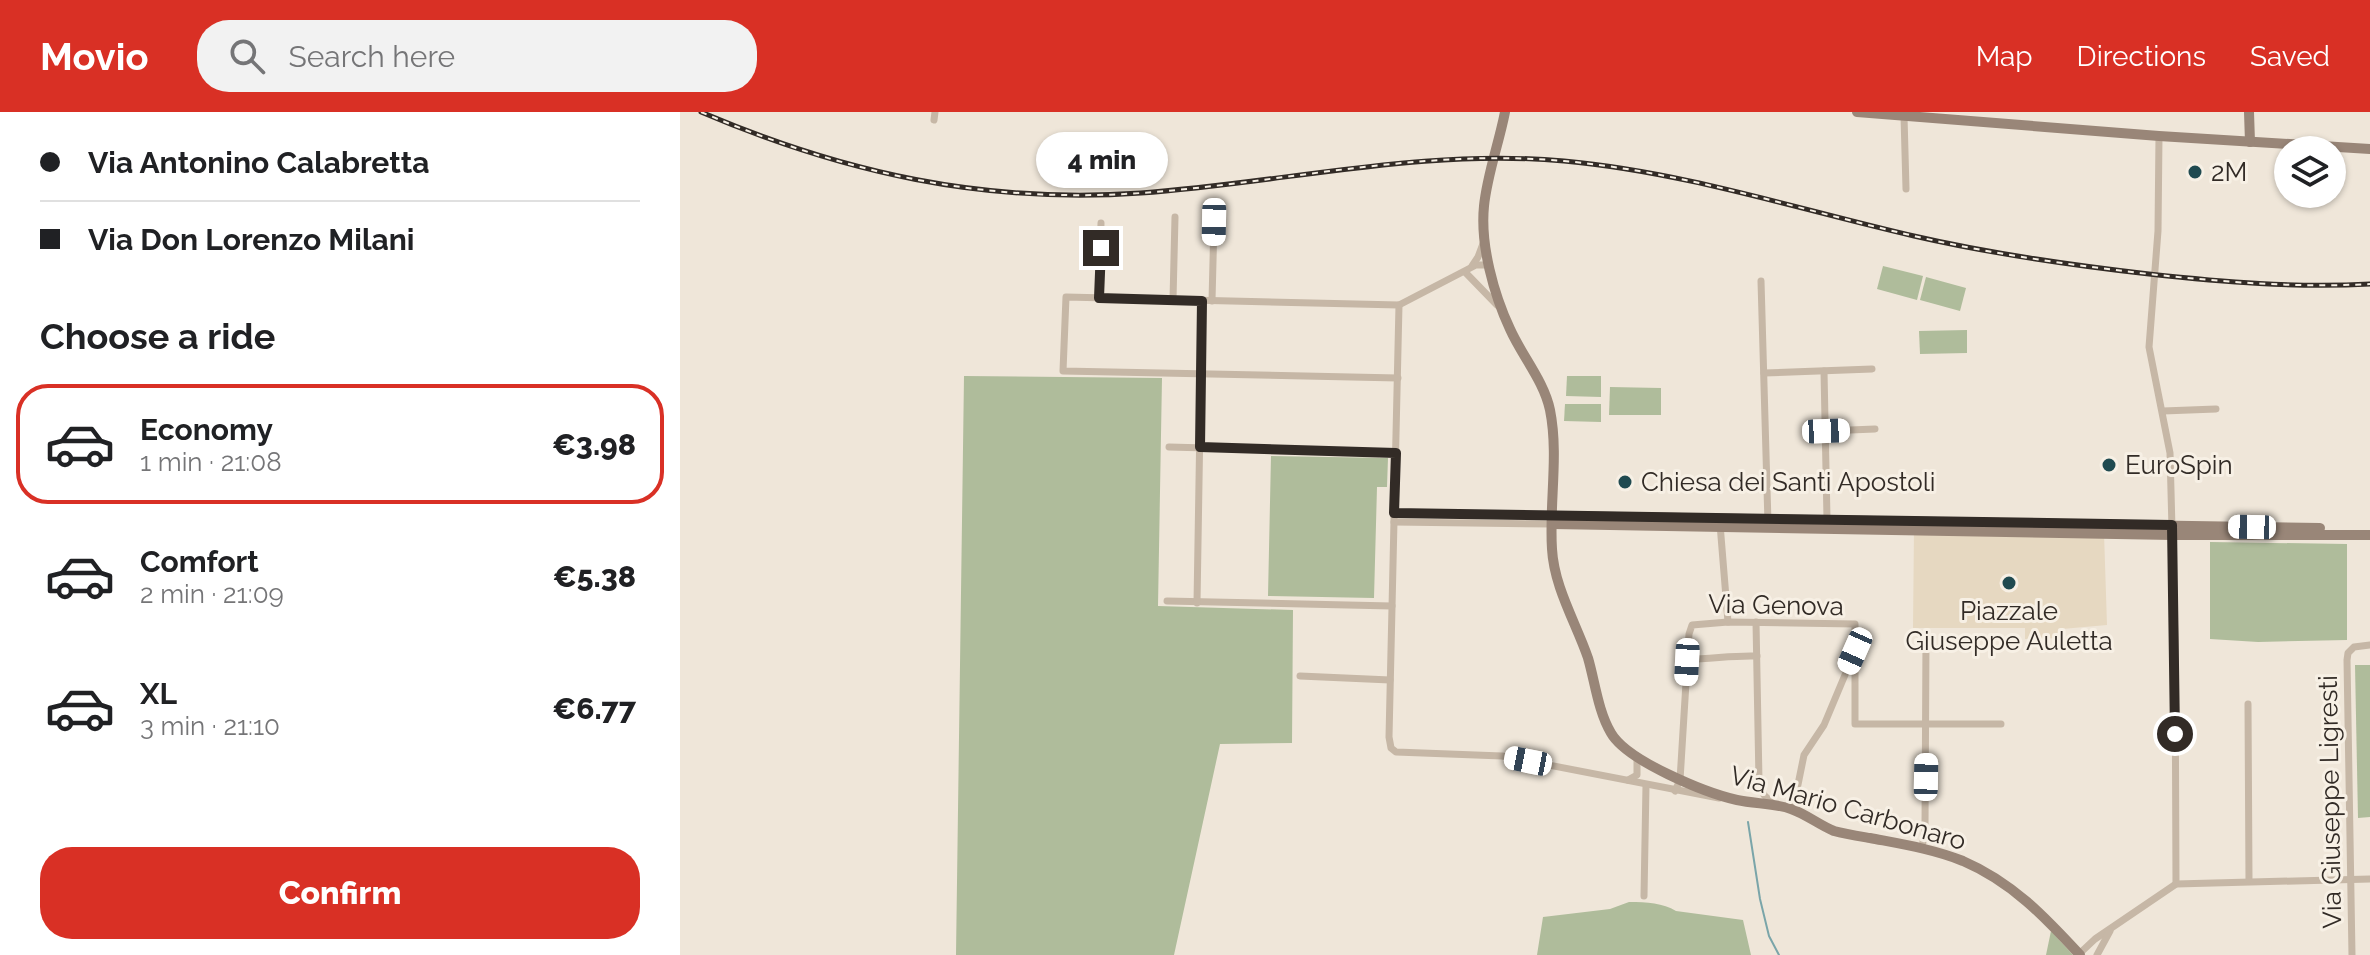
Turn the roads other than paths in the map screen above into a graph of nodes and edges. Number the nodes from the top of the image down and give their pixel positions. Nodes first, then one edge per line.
1 (1505, 112) edge
2 (1857, 112) edge
3 (2249, 112) edge
4 (1904, 116) junction
5 (2159, 136) junction
6 (2250, 142) junction
7 (2370, 149) edge
8 (1906, 189) dead end
9 (1175, 217) dead end
10 (1214, 222) dead end
11 (1101, 223) dead end
12 (1485, 235) junction
13 (1490, 267) junction
14 (1468, 272) junction
15 (1761, 281) dead end
16 (1099, 298) junction
17 (1173, 300) junction
18 (1202, 301) junction
19 (1212, 301) junction
20 (1399, 305) junction
21 (1499, 306) junction
22 (1872, 369) dead end
23 (1824, 371) junction
24 (1764, 373) junction
25 (1201, 375) junction
26 (1398, 378) junction
27 (2216, 409) dead end
28 (2163, 411) junction
29 (1875, 429) dead end
30 (1826, 431) junction
31 (1169, 447) dead end
32 (1200, 447) junction
33 (1396, 453) junction
34 (1394, 518) junction
35 (1827, 519) junction
36 (1553, 520) junction
37 (1719, 522) junction
38 (1768, 524) junction
39 (1809, 528) junction
40 (2370, 529) edge
41 (2172, 530) junction
42 (2370, 535) edge
43 (1167, 601) dead end
44 (1197, 603) junction
45 (1392, 606) junction
46 (1728, 622) junction
47 (1756, 622) junction
48 (1926, 638) dead end
49 (2370, 645) edge
50 (1855, 651) junction
51 (1757, 656) junction
52 (1688, 659) junction
53 (1300, 676) dead end
54 (1390, 680) junction
55 (2248, 704) dead end
56 (1926, 724) junction
57 (2001, 724) dead end
58 (1637, 756) junction
59 (1628, 780) junction
60 (1646, 785) junction
61 (1678, 785) junction
62 (1776, 805) junction
63 (1793, 809) junction
64 (1922, 848) junction
65 (2370, 879) edge
66 (2352, 880) junction
67 (2249, 881) junction
68 (2176, 884) junction
69 (1644, 896) dead end
70 (2111, 929) junction
71 (2079, 955) edge
72 (2097, 955) edge
73 (2352, 955) edge

1 - 12 street, Via Mario Carbonaro
2 - 4 street
3 - 6 street
4 - 5 street
4 - 8 street
5 - 6 street
5 - 28 street
6 - 7 street
9 - 17 street
10 - 19 street
11 - 16 street
12 - 13 street, Via Mario Carbonaro
12 - 14 street
13 - 14 street
13 - 14 street
13 - 21 street, Via Mario Carbonaro
14 - 20 street
14 - 21 street
15 - 24 street
16 - 17 street
16 - 25 street
17 - 18 street
18 - 19 street
18 - 25 street
19 - 20 street
20 - 26 street
21 - 36 street, Via Mario Carbonaro
22 - 23 street
23 - 24 street
23 - 30 street
24 - 38 street
25 - 26 street
25 - 32 street
26 - 33 street
27 - 28 street
28 - 41 street
29 - 30 street
30 - 35 street
31 - 32 street
32 - 33 street
32 - 44 street
33 - 34 street
34 - 36 street
34 - 45 street
35 - 38 street
35 - 39 street
35 - 41 street
36 - 37 street
36 - 58 street, Via Mario Carbonaro
37 - 38 street
37 - 46 street
38 - 39 street
39 - 41 street
40 - 41 street
41 - 42 street
41 - 68 street
43 - 44 street
44 - 45 street
45 - 54 street
46 - 47 street, Via Genova
46 - 52 street, Via Genova
47 - 50 street, Via Genova
47 - 51 street
48 - 56 street
49 - 66 street, Via Giuseppe Ligresti
50 - 56 street
50 - 63 street, Via Genova
51 - 52 street
51 - 62 street
52 - 61 street
53 - 54 street
54 - 59 street
55 - 67 street
56 - 57 street
56 - 64 street
58 - 59 street
58 - 61 street, Via Mario Carbonaro
59 - 60 street
60 - 61 street
60 - 69 street
61 - 62 street, Via Mario Carbonaro
62 - 63 street, Via Mario Carbonaro
63 - 64 street, Via Mario Carbonaro
64 - 71 street, Via Mario Carbonaro
65 - 66 street
66 - 67 street
66 - 73 street, Via Giuseppe Ligresti
67 - 68 street
68 - 70 street
70 - 71 street
70 - 72 street

